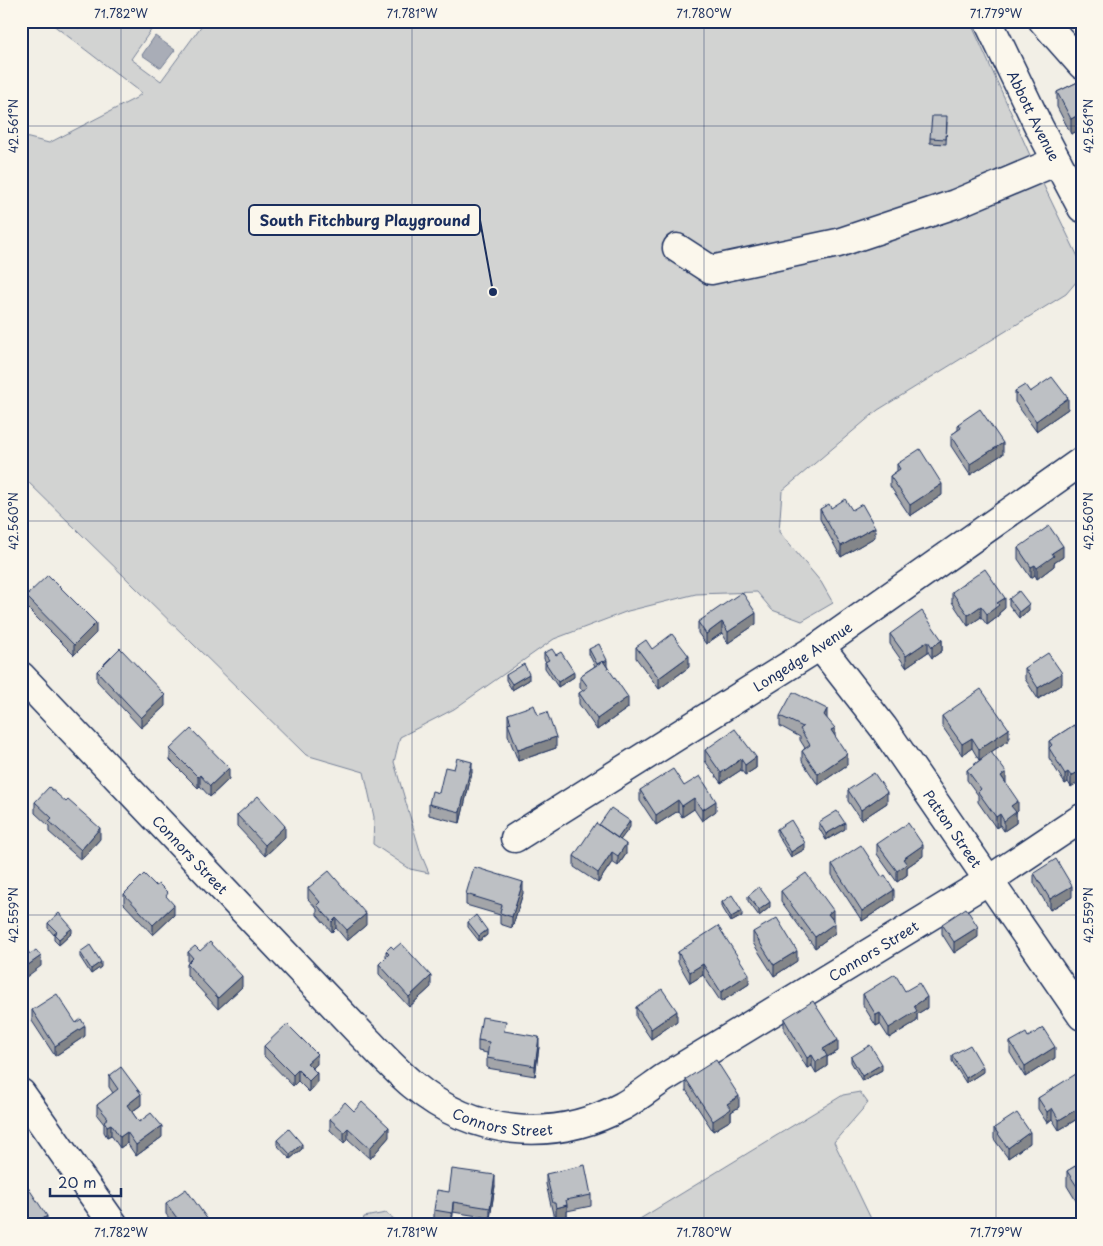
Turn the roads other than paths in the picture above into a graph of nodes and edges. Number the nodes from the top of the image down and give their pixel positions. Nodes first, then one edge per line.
1 (988, 21) edge
2 (1043, 21) edge
3 (1082, 65) edge
4 (1057, 161) junction
5 (1082, 208) edge
6 (677, 248) dead end
7 (1082, 461) edge
8 (820, 646) junction
9 (21, 676) edge
10 (1082, 818) edge
11 (515, 838) dead end
12 (989, 880) junction
13 (1082, 1016) edge
14 (21, 1093) edge
15 (114, 1225) edge

1 - 4 street, Abbott Avenue
2 - 3 street
4 - 5 street, Abbott Avenue
4 - 6 street
7 - 8 street, Longedge Avenue
8 - 11 street, Longedge Avenue
8 - 12 street, Patton Street
9 - 12 street, Connors Street
10 - 12 street, Connors Street
12 - 13 street, Patton Street
14 - 15 street

